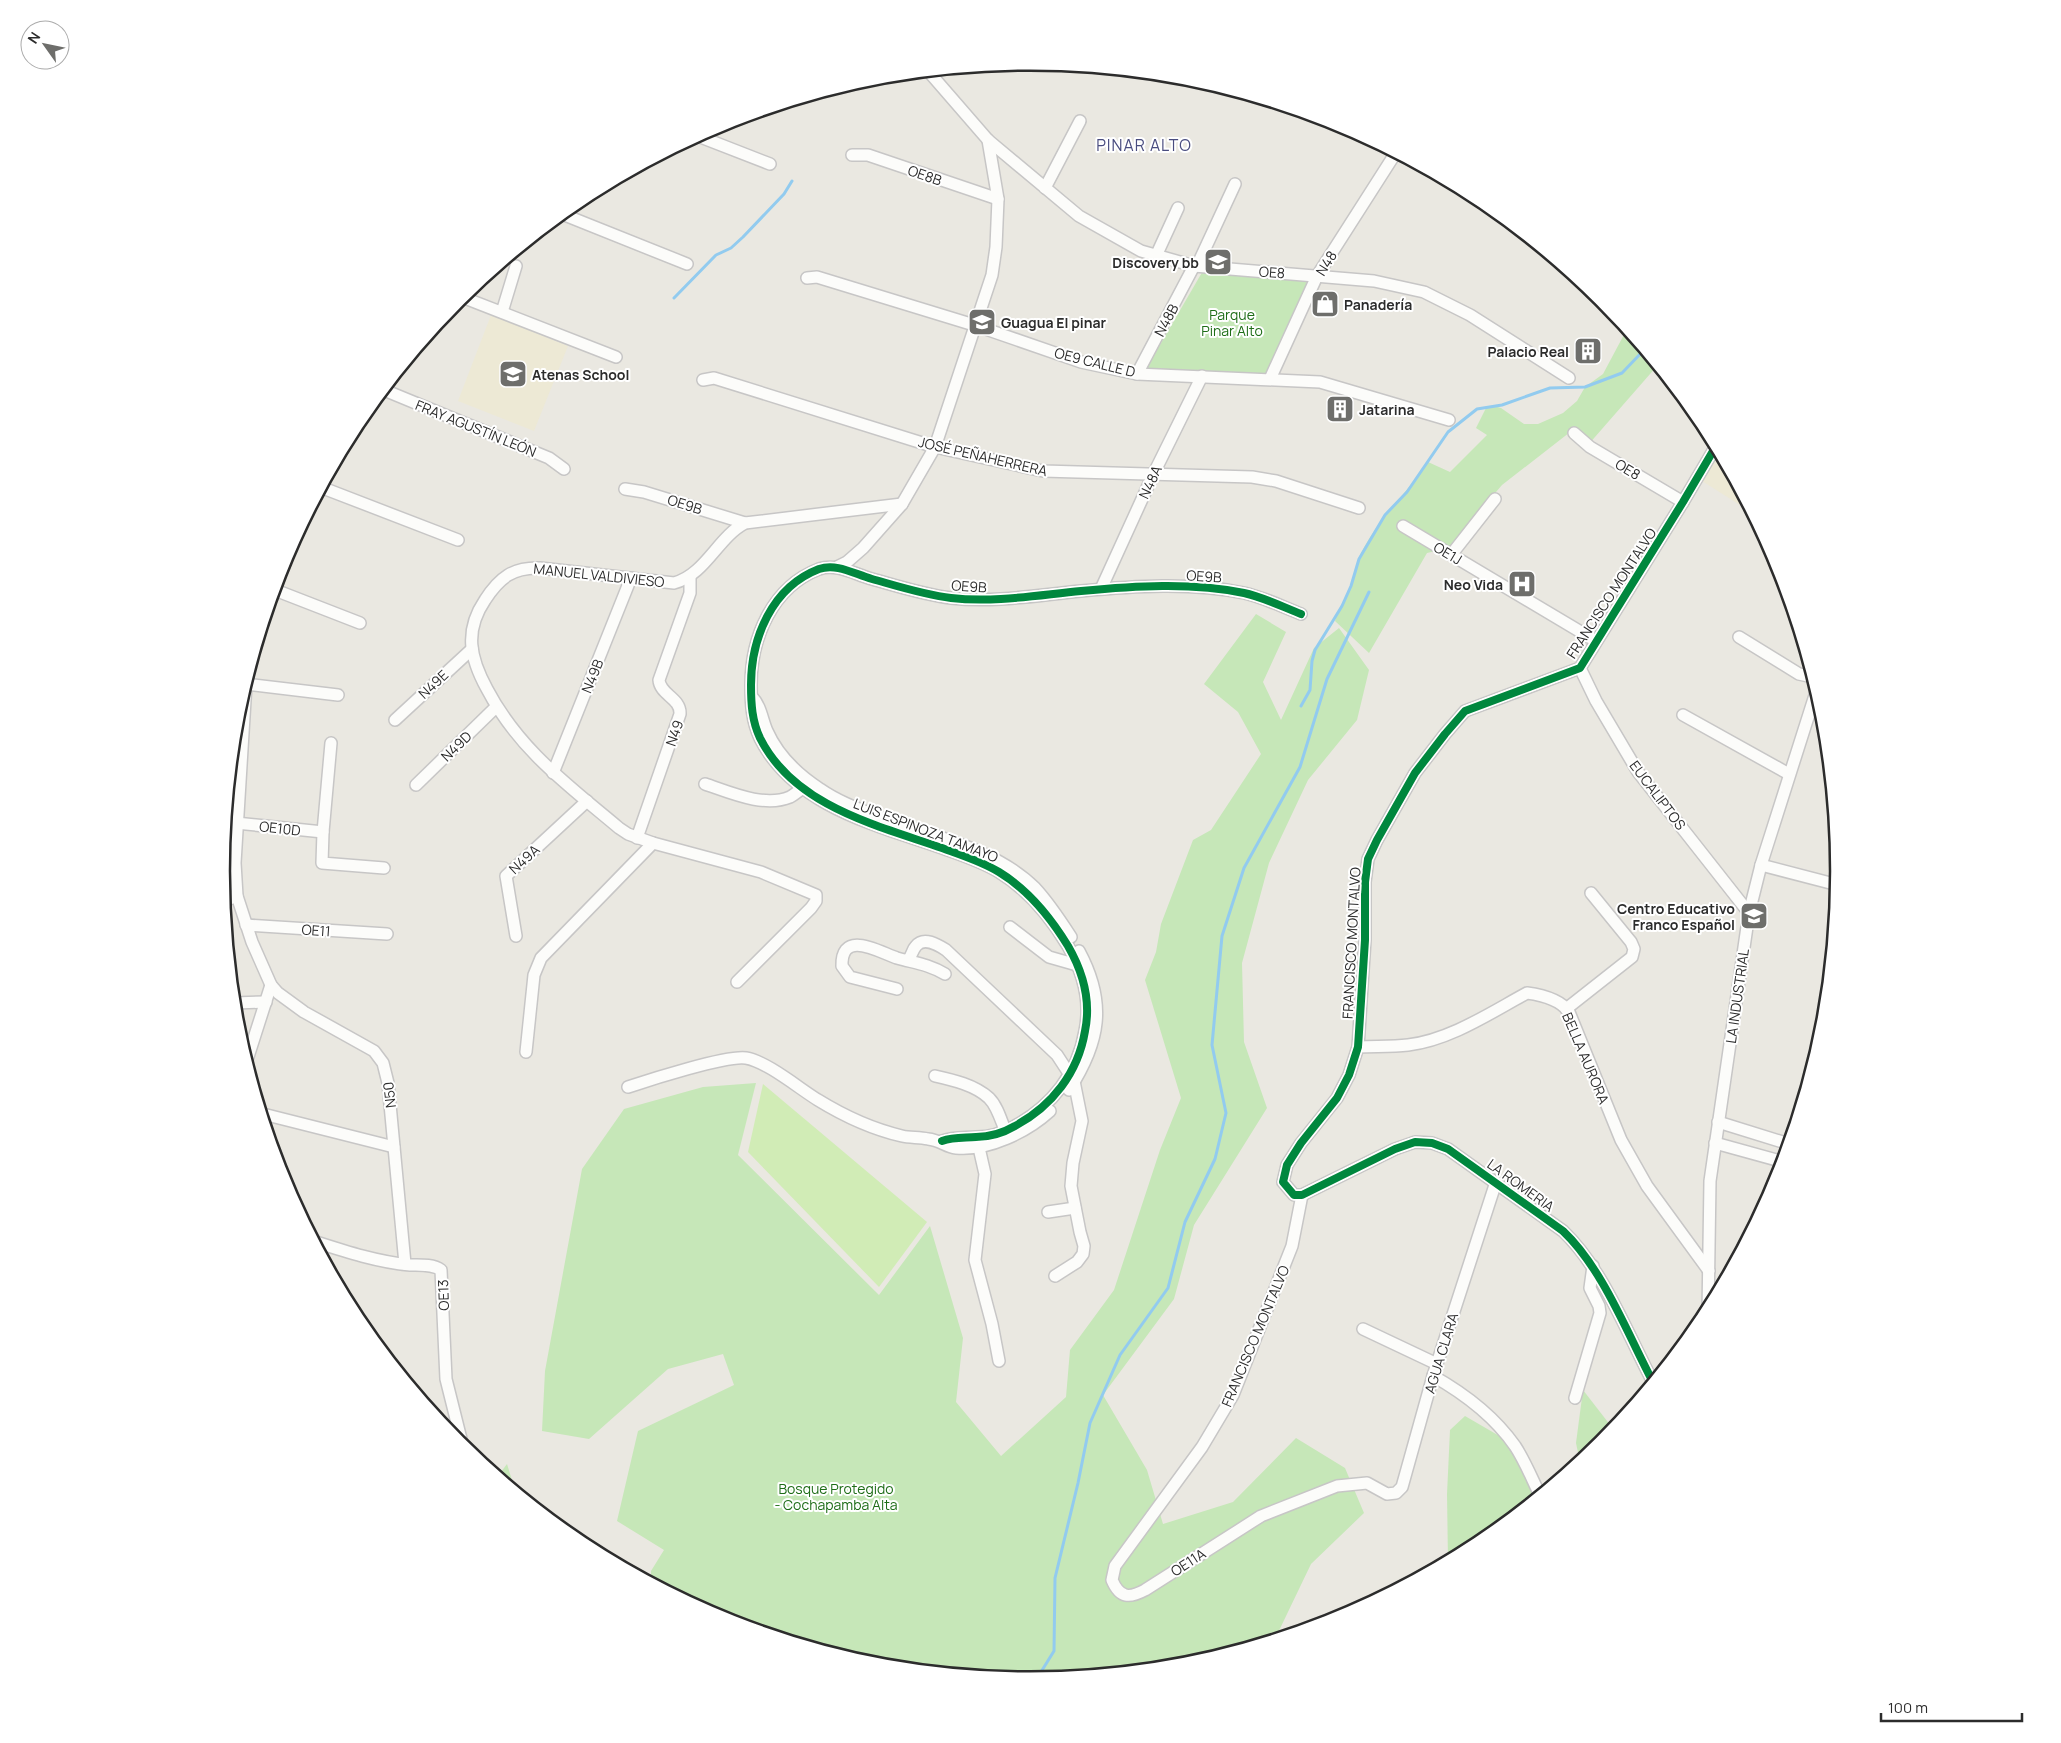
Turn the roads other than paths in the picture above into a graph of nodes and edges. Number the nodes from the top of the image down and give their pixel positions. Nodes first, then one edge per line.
1 (934, 77) edge
2 (1080, 121) dead end
3 (708, 140) edge
4 (988, 140) junction
5 (852, 155) dead end
6 (1392, 158) edge
7 (770, 164) dead end
8 (1235, 184) dead end
9 (1045, 188) junction
10 (998, 199) junction
11 (1178, 208) dead end
12 (570, 217) edge
13 (1156, 256) junction
14 (688, 264) dead end
15 (516, 266) dead end
16 (1196, 266) junction
17 (1317, 276) junction
18 (808, 278) dead end
19 (471, 300) edge
20 (502, 312) junction
21 (974, 325) junction
22 (616, 357) dead end
23 (1138, 374) junction
24 (1202, 376) junction
25 (1569, 378) dead end
26 (1270, 379) junction
27 (703, 380) dead end
28 (390, 392) edge
29 (1449, 420) dead end
30 (1574, 433) dead end
31 (935, 447) junction
32 (1712, 453) edge
33 (564, 469) dead end
34 (1153, 475) junction
35 (625, 489) dead end
36 (327, 490) edge
37 (1495, 499) dead end
38 (1684, 502) junction
39 (902, 504) junction
40 (1359, 508) dead end
41 (745, 523) junction
42 (1404, 526) dead end
43 (458, 540) dead end
44 (1452, 555) junction
45 (837, 567) junction
46 (690, 576) junction
47 (631, 578) junction
48 (1101, 589) junction
49 (281, 592) edge
50 (1302, 614) dead end
51 (360, 623) dead end
52 (1739, 637) dead end
53 (1596, 641) junction
54 (472, 649) junction
55 (1580, 668) junction
56 (1806, 675) edge
57 (253, 685) edge
58 (338, 695) dead end
59 (751, 696) junction
60 (1812, 703) edge
61 (496, 707) junction
62 (1683, 715) dead end
63 (395, 720) dead end
64 (331, 743) dead end
65 (553, 773) junction
66 (1789, 774) junction
67 (705, 784) dead end
68 (416, 785) dead end
69 (802, 788) junction
70 (587, 800) junction
71 (233, 813) edge
72 (236, 823) junction
73 (323, 832) junction
74 (919, 836) junction
75 (637, 838) junction
76 (653, 843) junction
77 (1761, 865) junction
78 (384, 868) dead end
79 (1831, 883) edge
80 (1591, 893) dead end
81 (237, 896) junction
82 (231, 898) edge
83 (1749, 913) junction
84 (246, 925) junction
85 (1010, 927) dead end
86 (386, 934) dead end
87 (516, 936) dead end
88 (908, 960) junction
89 (1081, 964) junction
90 (945, 974) dead end
91 (737, 982) dead end
92 (271, 986) junction
93 (897, 990) dead end
94 (266, 1002) junction
95 (242, 1003) edge
96 (1566, 1009) junction
97 (250, 1047) edge
98 (1358, 1047) junction
99 (526, 1052) dead end
100 (935, 1076) dead end
101 (1072, 1077) junction
102 (628, 1088) dead end
103 (269, 1115) edge
104 (1718, 1122) junction
105 (1007, 1134) junction
106 (977, 1142) junction
107 (1783, 1142) edge
108 (1715, 1143) junction
109 (394, 1147) junction
110 (1777, 1160) edge
111 (1496, 1182) junction
112 (1302, 1195) junction
113 (1075, 1208) junction
114 (1048, 1212) dead end
115 (323, 1244) edge
116 (405, 1264) junction
117 (1593, 1266) junction
118 (1708, 1271) junction
119 (1055, 1276) dead end
120 (1708, 1297) edge
121 (1363, 1329) dead end
122 (999, 1361) dead end
123 (1437, 1364) junction
124 (1433, 1376) junction
125 (1650, 1377) edge
126 (1575, 1398) dead end
127 (459, 1431) edge
128 (1367, 1484) joint
129 (1537, 1490) edge
130 (1168, 1494) joint

1 - 4 street
2 - 9 street
3 - 7 street
4 - 9 street, OE8
4 - 10 street
5 - 10 street, OE8B
6 - 17 street, N48
8 - 16 street, N48B
9 - 13 street, OE8
10 - 21 street
11 - 13 street
12 - 14 street
13 - 16 street, OE8
15 - 20 street
16 - 17 street, OE8
16 - 23 street, N48B
17 - 25 street, OE8
17 - 26 street, N48
18 - 21 street, OE9 CALLE D
19 - 20 street
20 - 22 street
21 - 23 street, OE9 CALLE D
21 - 31 street
23 - 24 street, OE9 CALLE D
24 - 26 street, OE9 CALLE D
24 - 34 street, N48A
26 - 29 street, OE9 CALLE D
27 - 31 street, JOSÉ PEÑAHERRERA
28 - 33 street, FRAY AGUSTÍN LEÓN
30 - 38 street, OE8
31 - 34 street, JOSÉ PEÑAHERRERA
31 - 39 street
32 - 38 street, FRANCISCO MONTALVO
34 - 40 street, JOSÉ PEÑAHERRERA
34 - 48 street, N48A
35 - 41 street, OE9B
36 - 43 street
37 - 44 street
38 - 53 street, FRANCISCO MONTALVO
39 - 41 street
39 - 45 street
41 - 46 street
42 - 44 street, OE1J
44 - 53 street, OE1J
45 - 48 street, OE9B
45 - 59 street, LUIS ESPINOZA TAMAYO
46 - 47 street, MANUEL VALDIVIESO
46 - 75 street, N49
47 - 54 street, MANUEL VALDIVIESO
47 - 65 street, N49B
48 - 50 street, OE9B
49 - 51 street
52 - 56 street
53 - 55 street, FRANCISCO MONTALVO
54 - 61 street, MANUEL VALDIVIESO
54 - 63 street, N49E
55 - 83 street, EUCALIPTOS
55 - 98 street, FRANCISCO MONTALVO
57 - 58 street
59 - 69 street, LUIS ESPINOZA TAMAYO
59 - 74 street, LUIS ESPINOZA TAMAYO
60 - 66 street, LA INDUSTRIAL
61 - 65 street, MANUEL VALDIVIESO
61 - 68 street, N49D
62 - 66 street
64 - 73 street
65 - 70 street, MANUEL VALDIVIESO
66 - 77 street, LA INDUSTRIAL
67 - 69 street
69 - 74 street, LUIS ESPINOZA TAMAYO
70 - 75 street, MANUEL VALDIVIESO
70 - 87 street, N49A
71 - 72 street
72 - 73 street, OE10D
72 - 81 street
73 - 78 street
74 - 89 street, LUIS ESPINOZA TAMAYO
75 - 76 street, MANUEL VALDIVIESO
76 - 91 street, MANUEL VALDIVIESO
76 - 99 street
77 - 79 street
77 - 83 street, LA INDUSTRIAL
80 - 96 street
81 - 82 street
81 - 84 street
83 - 104 street, LA INDUSTRIAL
84 - 86 street, OE11
84 - 92 street
85 - 89 street
88 - 90 street
88 - 93 street
88 - 101 street
89 - 101 street, LUIS ESPINOZA TAMAYO
92 - 94 street
92 - 109 street, N50
94 - 95 street
94 - 97 street
96 - 98 street, BELLA AURORA
96 - 118 street, BELLA AURORA
98 - 112 street, FRANCISCO MONTALVO
100 - 105 street
101 - 105 street, LUIS ESPINOZA TAMAYO
101 - 113 street
102 - 106 street, LUIS ESPINOZA TAMAYO
103 - 109 street
104 - 107 street
104 - 108 street, LA INDUSTRIAL
105 - 106 street, LUIS ESPINOZA TAMAYO
106 - 122 street
108 - 110 street
108 - 118 street, LA INDUSTRIAL
109 - 116 street, N50
111 - 112 street, LA ROMERIA
111 - 117 street, LA ROMERIA
111 - 123 street, AGUA CLARA
112 - 130 street, FRANCISCO MONTALVO
113 - 114 street
113 - 119 street
115 - 116 street, OE13
116 - 127 street, OE13
117 - 125 street, LA ROMERIA
117 - 126 street
118 - 120 street, LA INDUSTRIAL
121 - 123 street
123 - 124 street, AGUA CLARA
124 - 128 street, AGUA CLARA
124 - 129 street
128 - 130 street, OE11A

